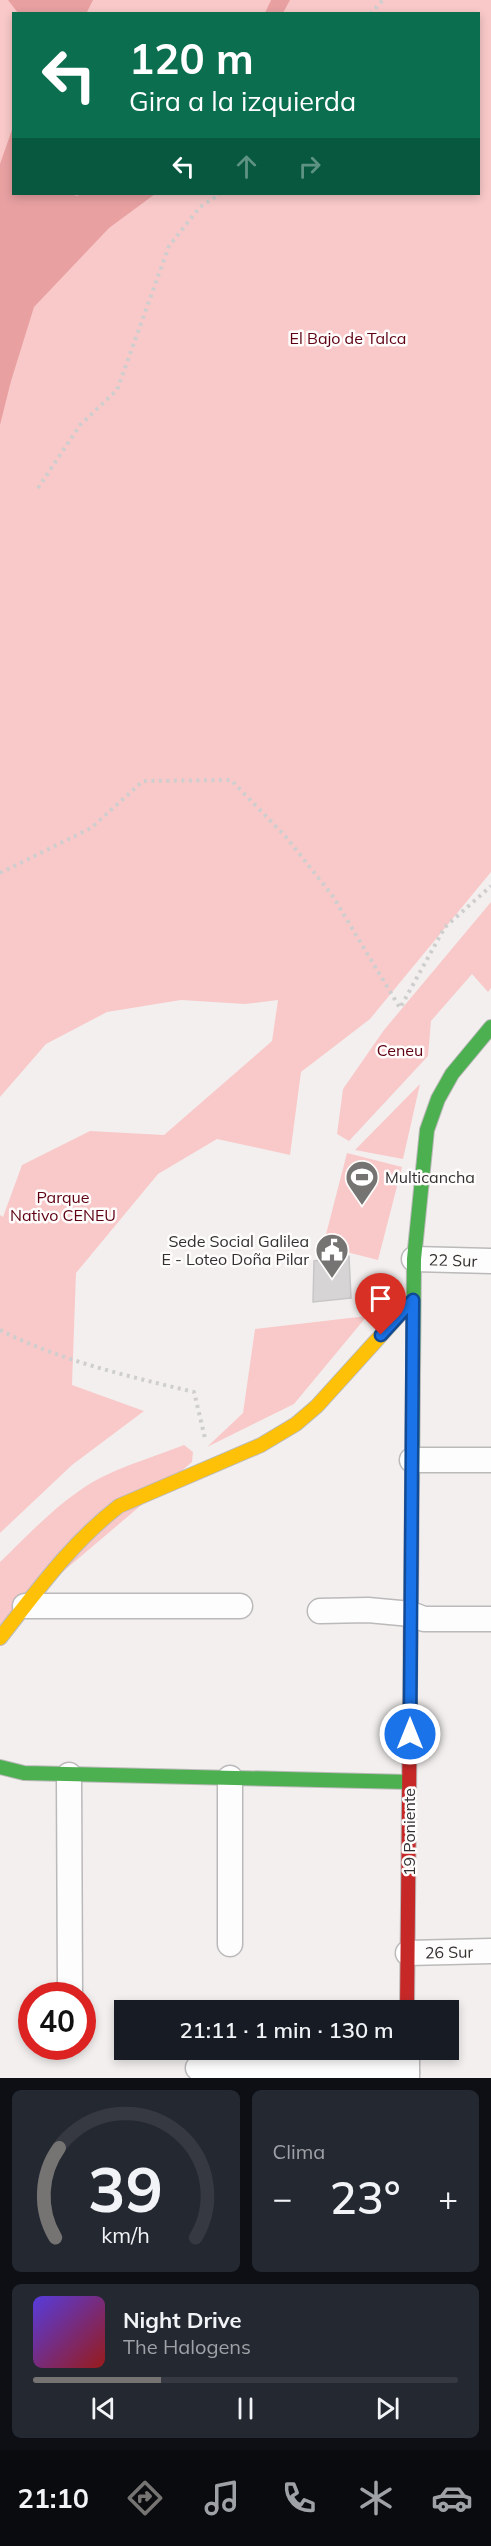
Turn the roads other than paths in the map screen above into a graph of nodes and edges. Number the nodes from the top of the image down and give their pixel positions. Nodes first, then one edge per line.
1 (491, 1027) edge
2 (414, 1259) junction
3 (491, 1261) edge
4 (413, 1300) junction
5 (412, 1460) junction
6 (491, 1460) edge
7 (25, 1606) junction
8 (240, 1606) dead end
9 (320, 1611) dead end
10 (411, 1614) junction
11 (491, 1619) edge
12 (0, 1638) edge
13 (0, 1767) edge
14 (69, 1775) junction
15 (230, 1778) junction
16 (409, 1782) junction
17 (230, 1944) dead end
18 (491, 1951) edge
19 (408, 1953) junction
20 (70, 1982) edge
21 (407, 2000) edge
22 (407, 2066) edge
23 (198, 2068) dead end

1 - 2 street, 19 Poniente
2 - 3 street, 22 Sur
2 - 4 street, 19 Poniente
4 - 5 street, 19 Poniente
4 - 7 street
5 - 6 street
5 - 10 street, 19 Poniente
7 - 8 street
7 - 12 street
9 - 10 street
10 - 11 street
10 - 16 street, 19 Poniente
13 - 14 street
14 - 15 street
14 - 20 street
15 - 16 street
15 - 17 street
16 - 19 street, 19 Poniente
18 - 19 street, 26 Sur
19 - 21 street, 19 Poniente
22 - 23 street

